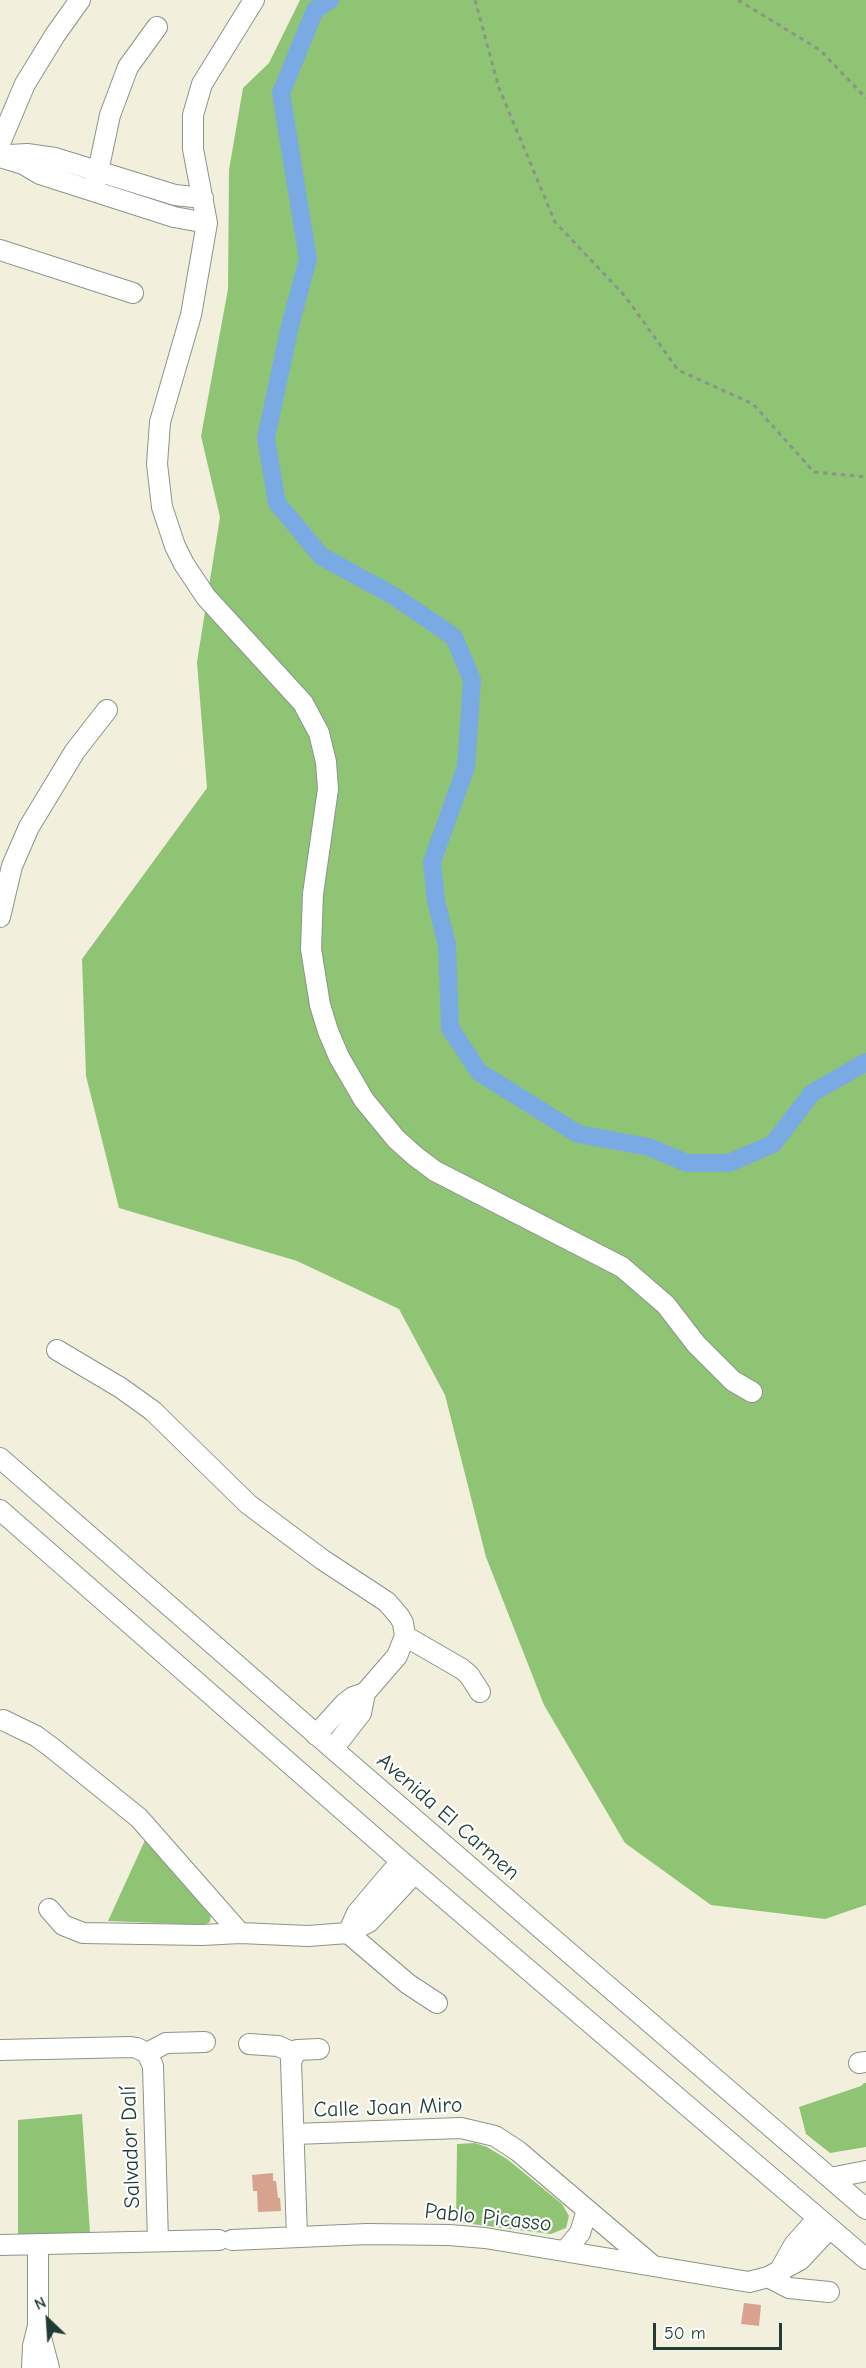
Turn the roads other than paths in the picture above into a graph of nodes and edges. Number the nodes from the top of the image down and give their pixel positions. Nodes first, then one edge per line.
1 (80, 0) edge
2 (254, 0) edge
3 (157, 27) dead end
4 (0, 143) edge
5 (0, 156) edge
6 (99, 170) junction
7 (94, 191) junction
8 (203, 198) junction
9 (207, 223) junction
10 (0, 250) edge
11 (133, 293) dead end
12 (107, 710) dead end
13 (0, 917) edge
14 (57, 1350) dead end
15 (752, 1392) dead end
16 (0, 1458) edge
17 (0, 1510) edge
18 (405, 1636) junction
19 (480, 1692) dead end
20 (365, 1693) junction
21 (3, 1719) dead end
22 (316, 1735) junction
23 (333, 1749) junction
24 (408, 1867) junction
25 (49, 1909) dead end
26 (240, 1933) junction
27 (348, 1933) junction
28 (437, 2003) dead end
29 (205, 2042) dead end
30 (249, 2044) dead end
31 (319, 2049) dead end
32 (0, 2050) edge
33 (147, 2053) junction
34 (294, 2053) junction
35 (294, 2134) junction
36 (866, 2171) edge
37 (830, 2178) junction
38 (864, 2205) edge
39 (587, 2210) junction
40 (824, 2223) junction
41 (297, 2236) junction
42 (158, 2241) junction
43 (38, 2244) junction
44 (0, 2245) edge
45 (565, 2251) junction
46 (866, 2259) edge
47 (652, 2265) junction
48 (774, 2274) junction
49 (829, 2292) dead end
50 (38, 2326) junction
51 (32, 2368) edge
52 (49, 2368) edge

1 - 4 street
2 - 8 street
3 - 6 street
5 - 6 street
5 - 7 street
6 - 7 street
6 - 8 street
7 - 9 street
8 - 9 street
9 - 15 street
10 - 11 street
12 - 13 street
14 - 18 street
16 - 22 street, Avenida El Carmen
17 - 24 street
18 - 19 street
18 - 20 street
20 - 22 street
20 - 23 street
21 - 26 street
22 - 23 street, Avenida El Carmen
23 - 37 street, Avenida El Carmen
24 - 27 street
24 - 40 street
25 - 26 street
26 - 27 street
27 - 28 street
29 - 33 street, Salvador Dalí
30 - 34 street
31 - 34 street
32 - 33 street, Salvador Dalí
33 - 42 street, Salvador Dalí
34 - 35 street, Calle Joan Miro
35 - 39 street, Calle Joan Miro
35 - 41 street, Calle Joan Miro
36 - 37 street
37 - 38 street, Avenida El Carmen
39 - 45 street
39 - 47 street
40 - 46 street
40 - 48 street
41 - 42 street, Pablo Picasso
41 - 45 street, Pablo Picasso
42 - 43 street, Pablo Picasso
43 - 44 street, Pablo Picasso
43 - 50 street
45 - 47 street, Pablo Picasso
47 - 48 street, Pablo Picasso
48 - 49 street
50 - 51 street
50 - 52 street

